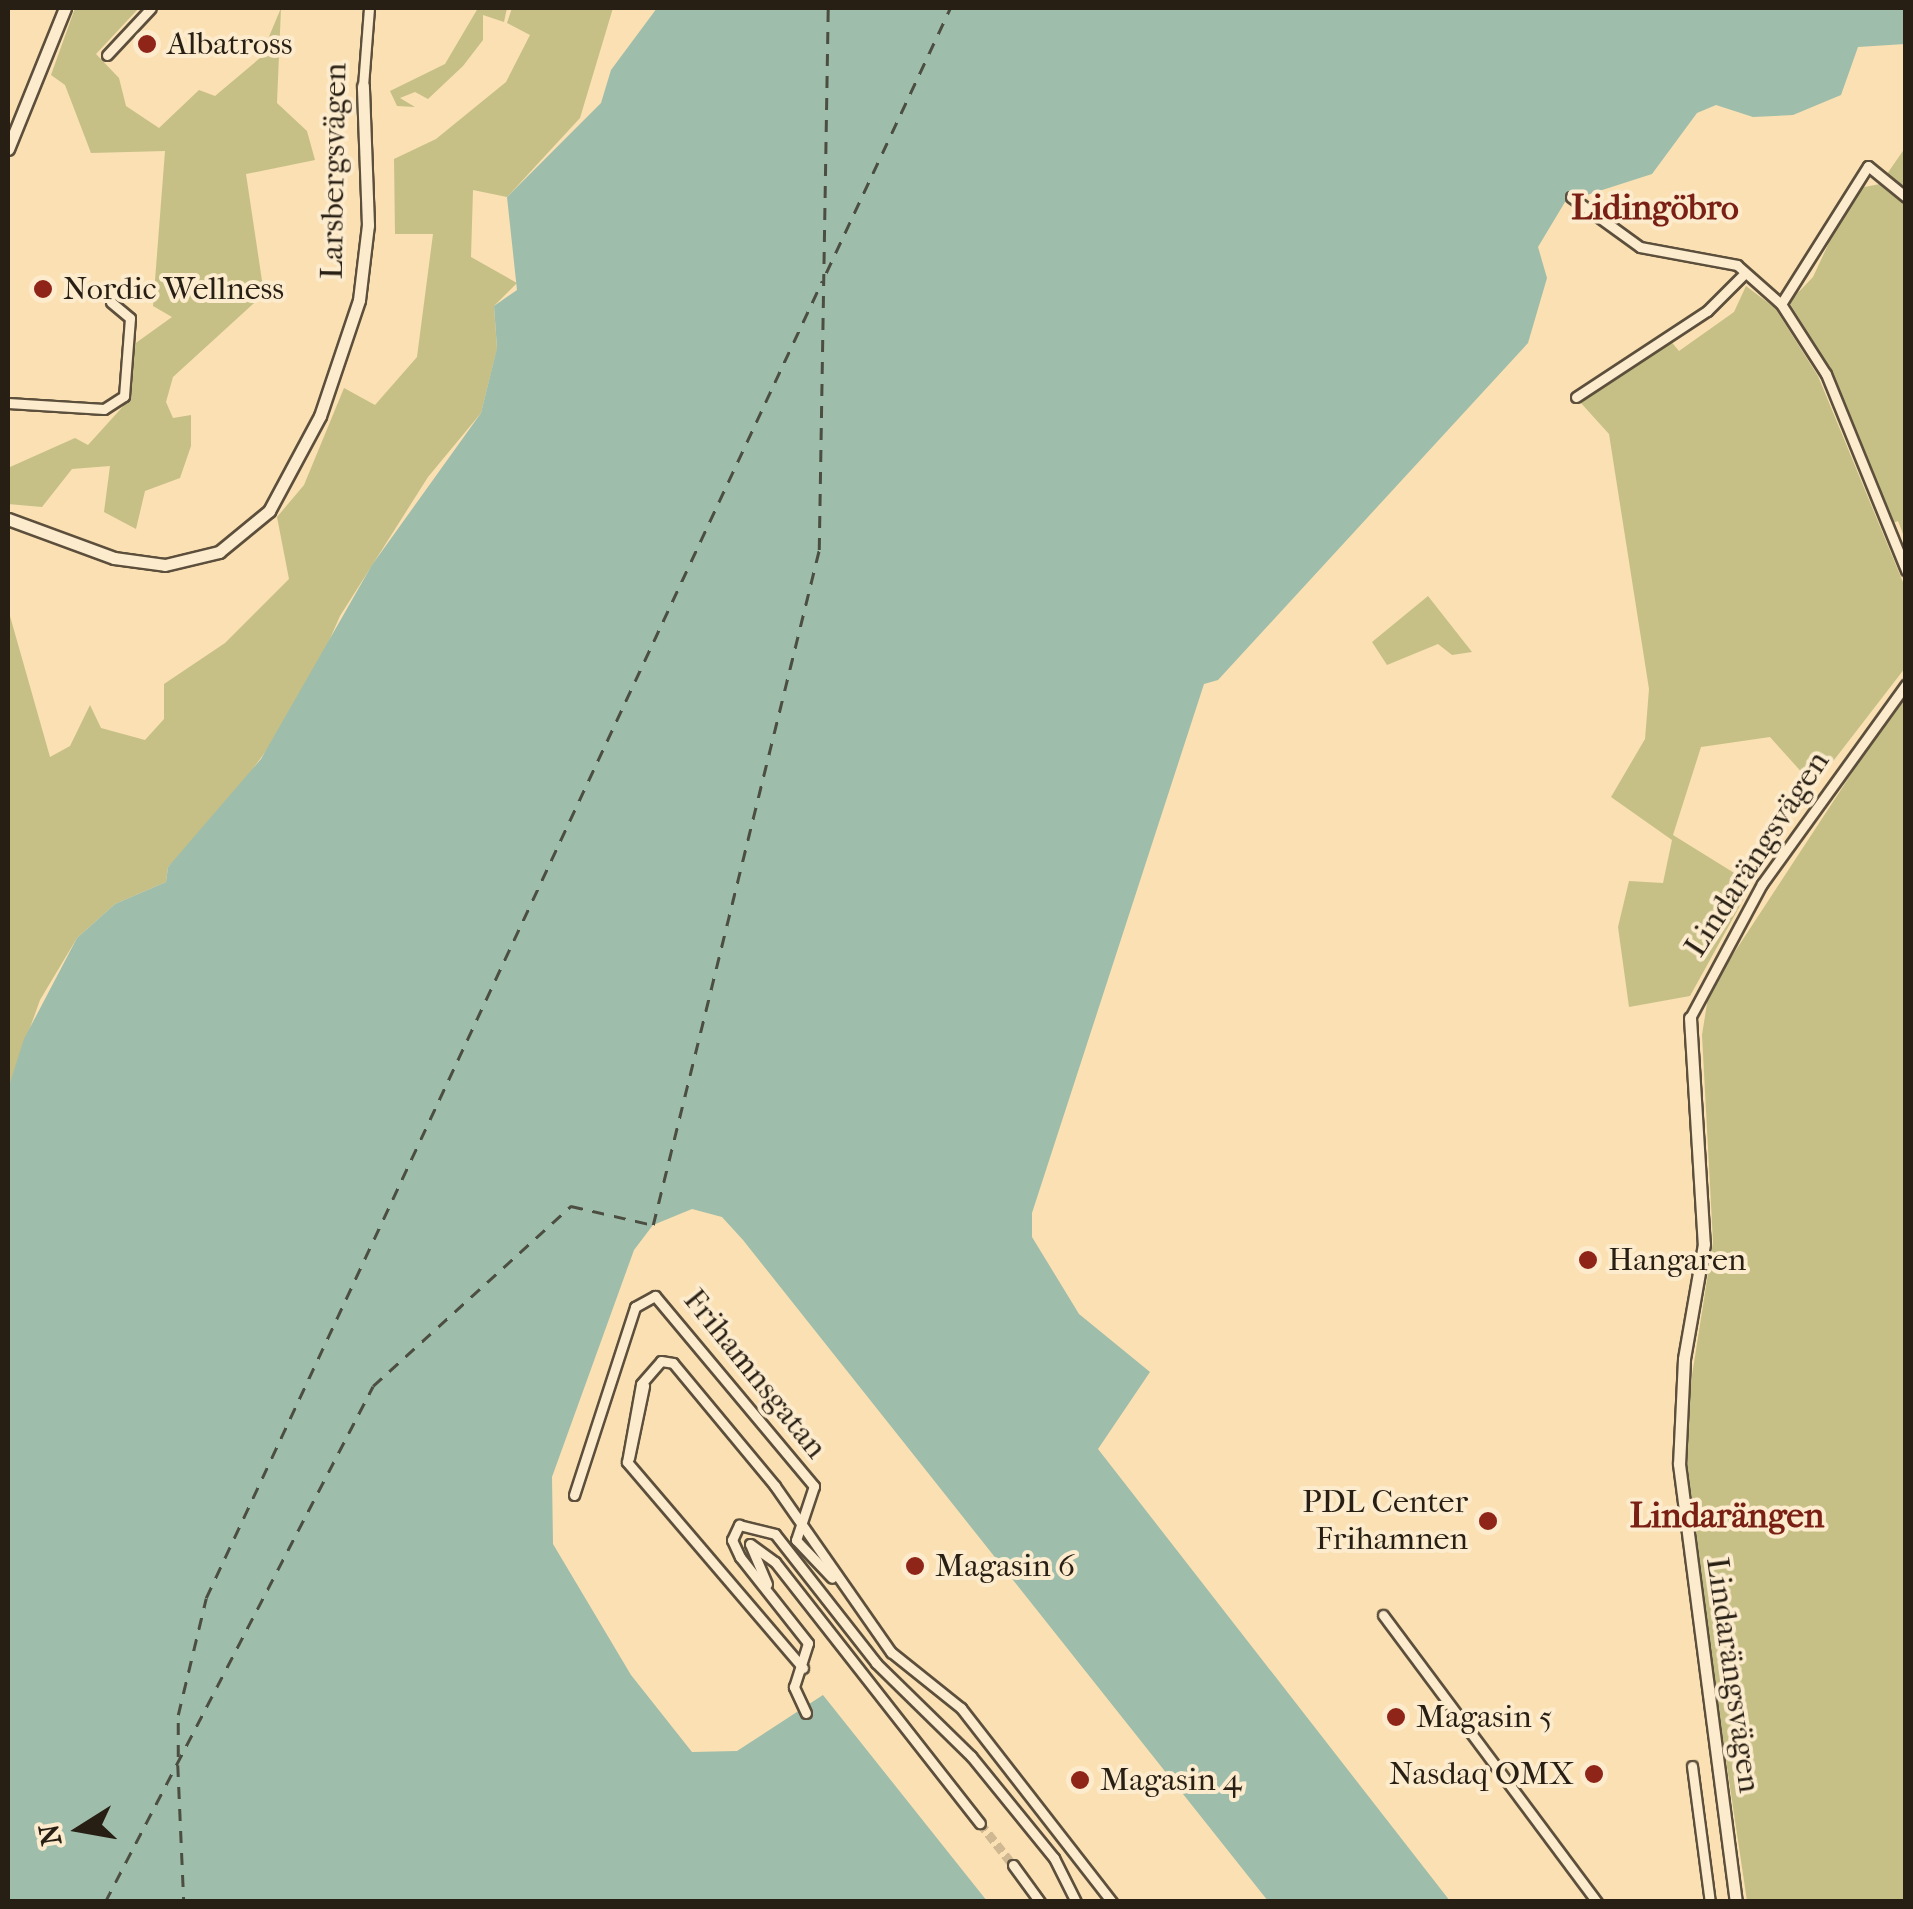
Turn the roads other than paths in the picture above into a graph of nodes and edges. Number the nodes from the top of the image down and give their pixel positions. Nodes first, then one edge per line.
1 (65, 8) edge
2 (151, 8) edge
3 (369, 8) edge
4 (107, 55) dead end
5 (363, 86) joint
6 (8, 149) edge
7 (1571, 197) dead end
8 (1906, 197) edge
9 (1744, 274) junction
10 (111, 302) dead end
11 (1782, 304) junction
12 (1576, 397) dead end
13 (8, 403) edge
14 (8, 519) edge
15 (1906, 570) edge
16 (1906, 684) edge
17 (1690, 1018) joint
18 (574, 1496) dead end
19 (802, 1528) junction
20 (834, 1580) junction
21 (773, 1595) junction
22 (1382, 1614) dead end
23 (802, 1668) junction
24 (806, 1713) dead end
25 (1692, 1766) dead end
26 (980, 1823) tunnel mouth
27 (1013, 1865) tunnel mouth
28 (1040, 1902) edge
29 (1076, 1902) edge
30 (1112, 1902) edge
31 (1597, 1902) edge
32 (1710, 1902) edge
33 (1736, 1902) edge

1 - 6 street
2 - 4 street
3 - 5 street, Larsbergsvägen
5 - 14 street, Larsbergsvägen
7 - 9 street
8 - 11 street
9 - 11 street
9 - 12 street
10 - 13 street
11 - 15 street
16 - 17 street, Lindarängsvägen
17 - 33 street, Lindarängsvägen
18 - 19 street, Frihamnsgatan
19 - 20 street, Frihamnsgatan
19 - 20 street, Frihamnsgatan
19 - 23 street, Frihamnsgatan
20 - 30 street, Frihamnsgatan
21 - 23 street
21 - 26 street
21 - 29 street
22 - 31 street
23 - 24 street
25 - 32 street
27 - 28 street

